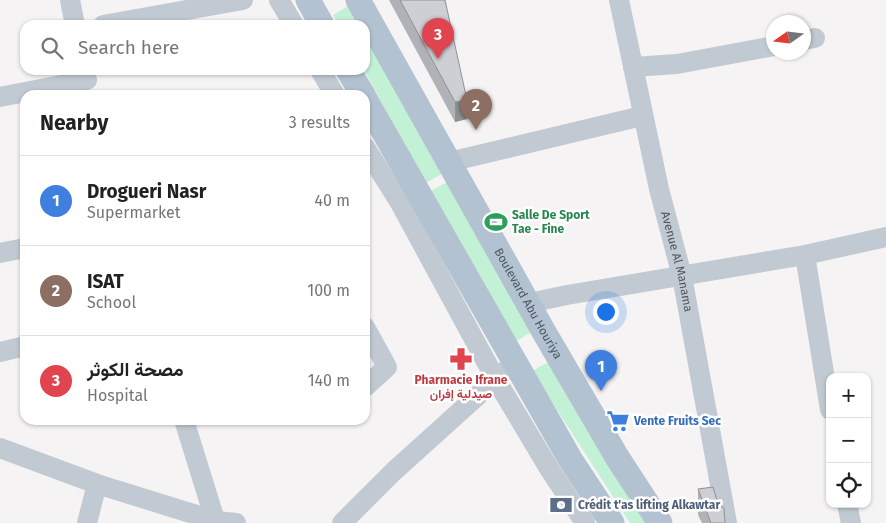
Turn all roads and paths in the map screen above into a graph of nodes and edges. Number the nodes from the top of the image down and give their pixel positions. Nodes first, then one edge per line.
1 (70, 0) edge
2 (243, 0) edge
3 (279, 0) edge
4 (308, 0) edge
5 (358, 0) edge
6 (619, 0) edge
7 (74, 20) edge
8 (131, 20) edge
9 (291, 20) edge
10 (319, 20) edge
11 (369, 20) edge
12 (370, 21) edge
13 (766, 47) edge
14 (633, 67) junction
15 (323, 75) edge
16 (351, 75) edge
17 (87, 82) edge
18 (37, 90) edge
19 (332, 90) edge
20 (360, 90) edge
21 (20, 93) edge
22 (0, 96) edge
23 (642, 116) junction
24 (370, 120) edge
25 (370, 154) edge
26 (449, 162) junction
27 (382, 170) edge
28 (886, 237) edge
29 (20, 249) edge
30 (0, 253) edge
31 (805, 255) junction
32 (682, 276) junction
33 (529, 303) junction
34 (370, 336) edge
35 (20, 347) edge
36 (0, 352) edge
37 (514, 363) junction
38 (495, 378) junction
39 (370, 382) edge
40 (826, 385) edge
41 (186, 425) edge
42 (0, 448) edge
43 (97, 484) junction
44 (848, 508) edge
45 (223, 522) edge
46 (87, 523) edge
47 (342, 523) edge
48 (585, 523) edge
49 (612, 523) edge
50 (660, 523) edge
51 (727, 523) edge
52 (851, 523) edge

1 - 7 street
2 - 8 street
3 - 9 street
4 - 10 main road
5 - 11 main road, Boulevard Abu Houriya
6 - 14 street, Avenue Al Manama
12 - 26 main road, Boulevard Abu Houriya
13 - 14 street
14 - 23 street, Avenue Al Manama
15 - 19 street
16 - 20 main road
17 - 18 street
21 - 22 street
23 - 26 street
23 - 32 street, Avenue Al Manama
24 - 27 main road
25 - 27 street
26 - 33 main road, Boulevard Abu Houriya
27 - 37 main road
27 - 38 street
28 - 31 street
29 - 30 street
31 - 32 street
31 - 40 street
32 - 33 street
32 - 51 street, Avenue Al Manama
33 - 50 main road, Boulevard Abu Houriya
34 - 39 street
35 - 36 street
37 - 38 street
37 - 49 main road
38 - 47 street
38 - 48 street
41 - 45 street
42 - 43 street
43 - 45 street
43 - 46 street
44 - 52 street

